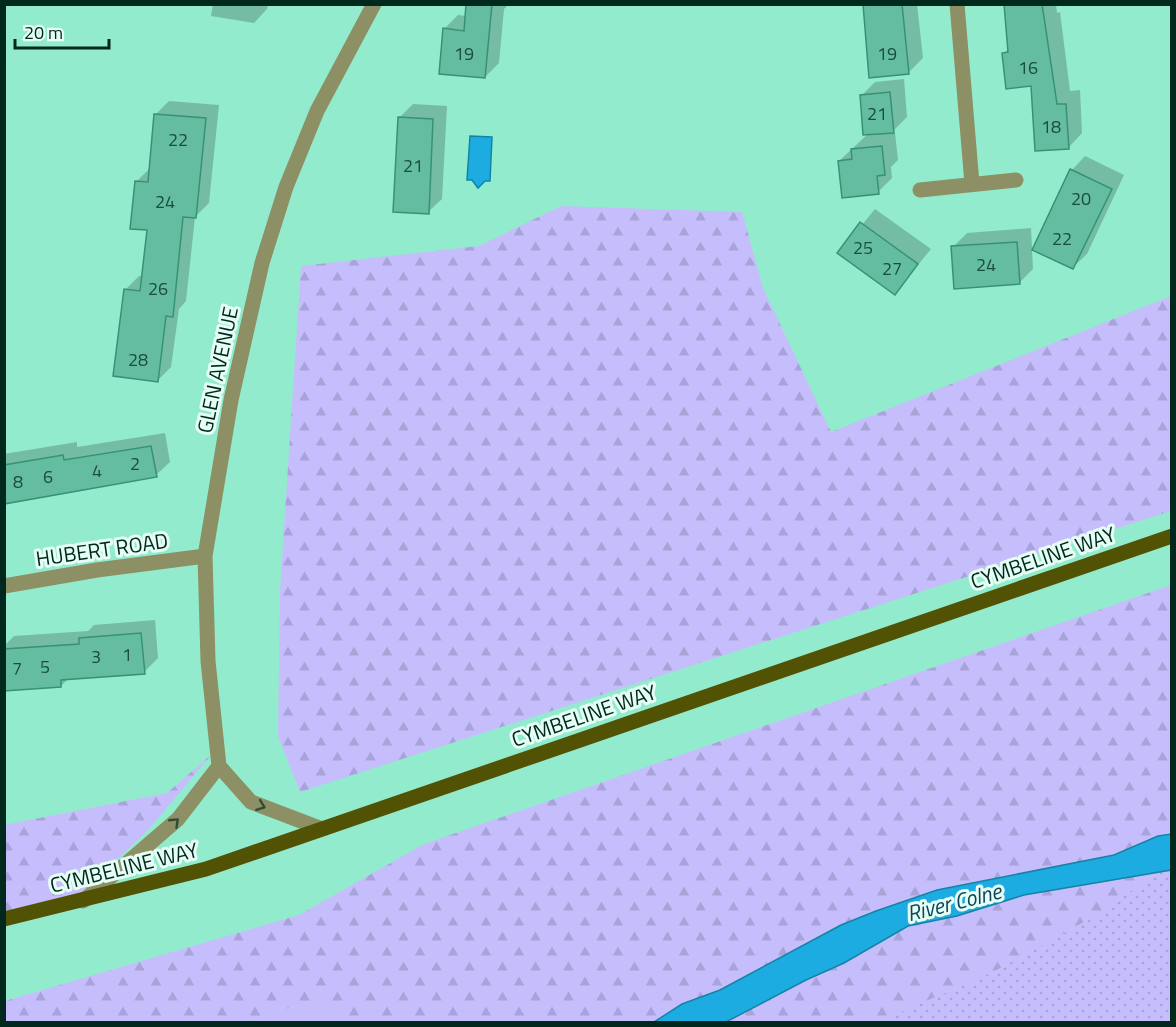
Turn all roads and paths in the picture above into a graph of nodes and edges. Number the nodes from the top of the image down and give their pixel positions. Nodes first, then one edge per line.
1 (375, 4) edge
2 (957, 4) edge
3 (1016, 180) dead end
4 (972, 184) junction
5 (921, 190) dead end
6 (1172, 536) edge
7 (205, 556) junction
8 (4, 586) edge
9 (219, 766) junction
10 (322, 829) junction
11 (83, 901) junction
12 (4, 919) edge

1 - 7 street, GLEN AVENUE
2 - 4 street
3 - 4 street
4 - 5 street
6 - 10 main road, CYMBELINE WAY
7 - 8 street, HUBERT ROAD
7 - 9 street, GLEN AVENUE
9 -> 10 street
11 -> 9 street
10 - 11 main road, CYMBELINE WAY
11 - 12 main road, CYMBELINE WAY

